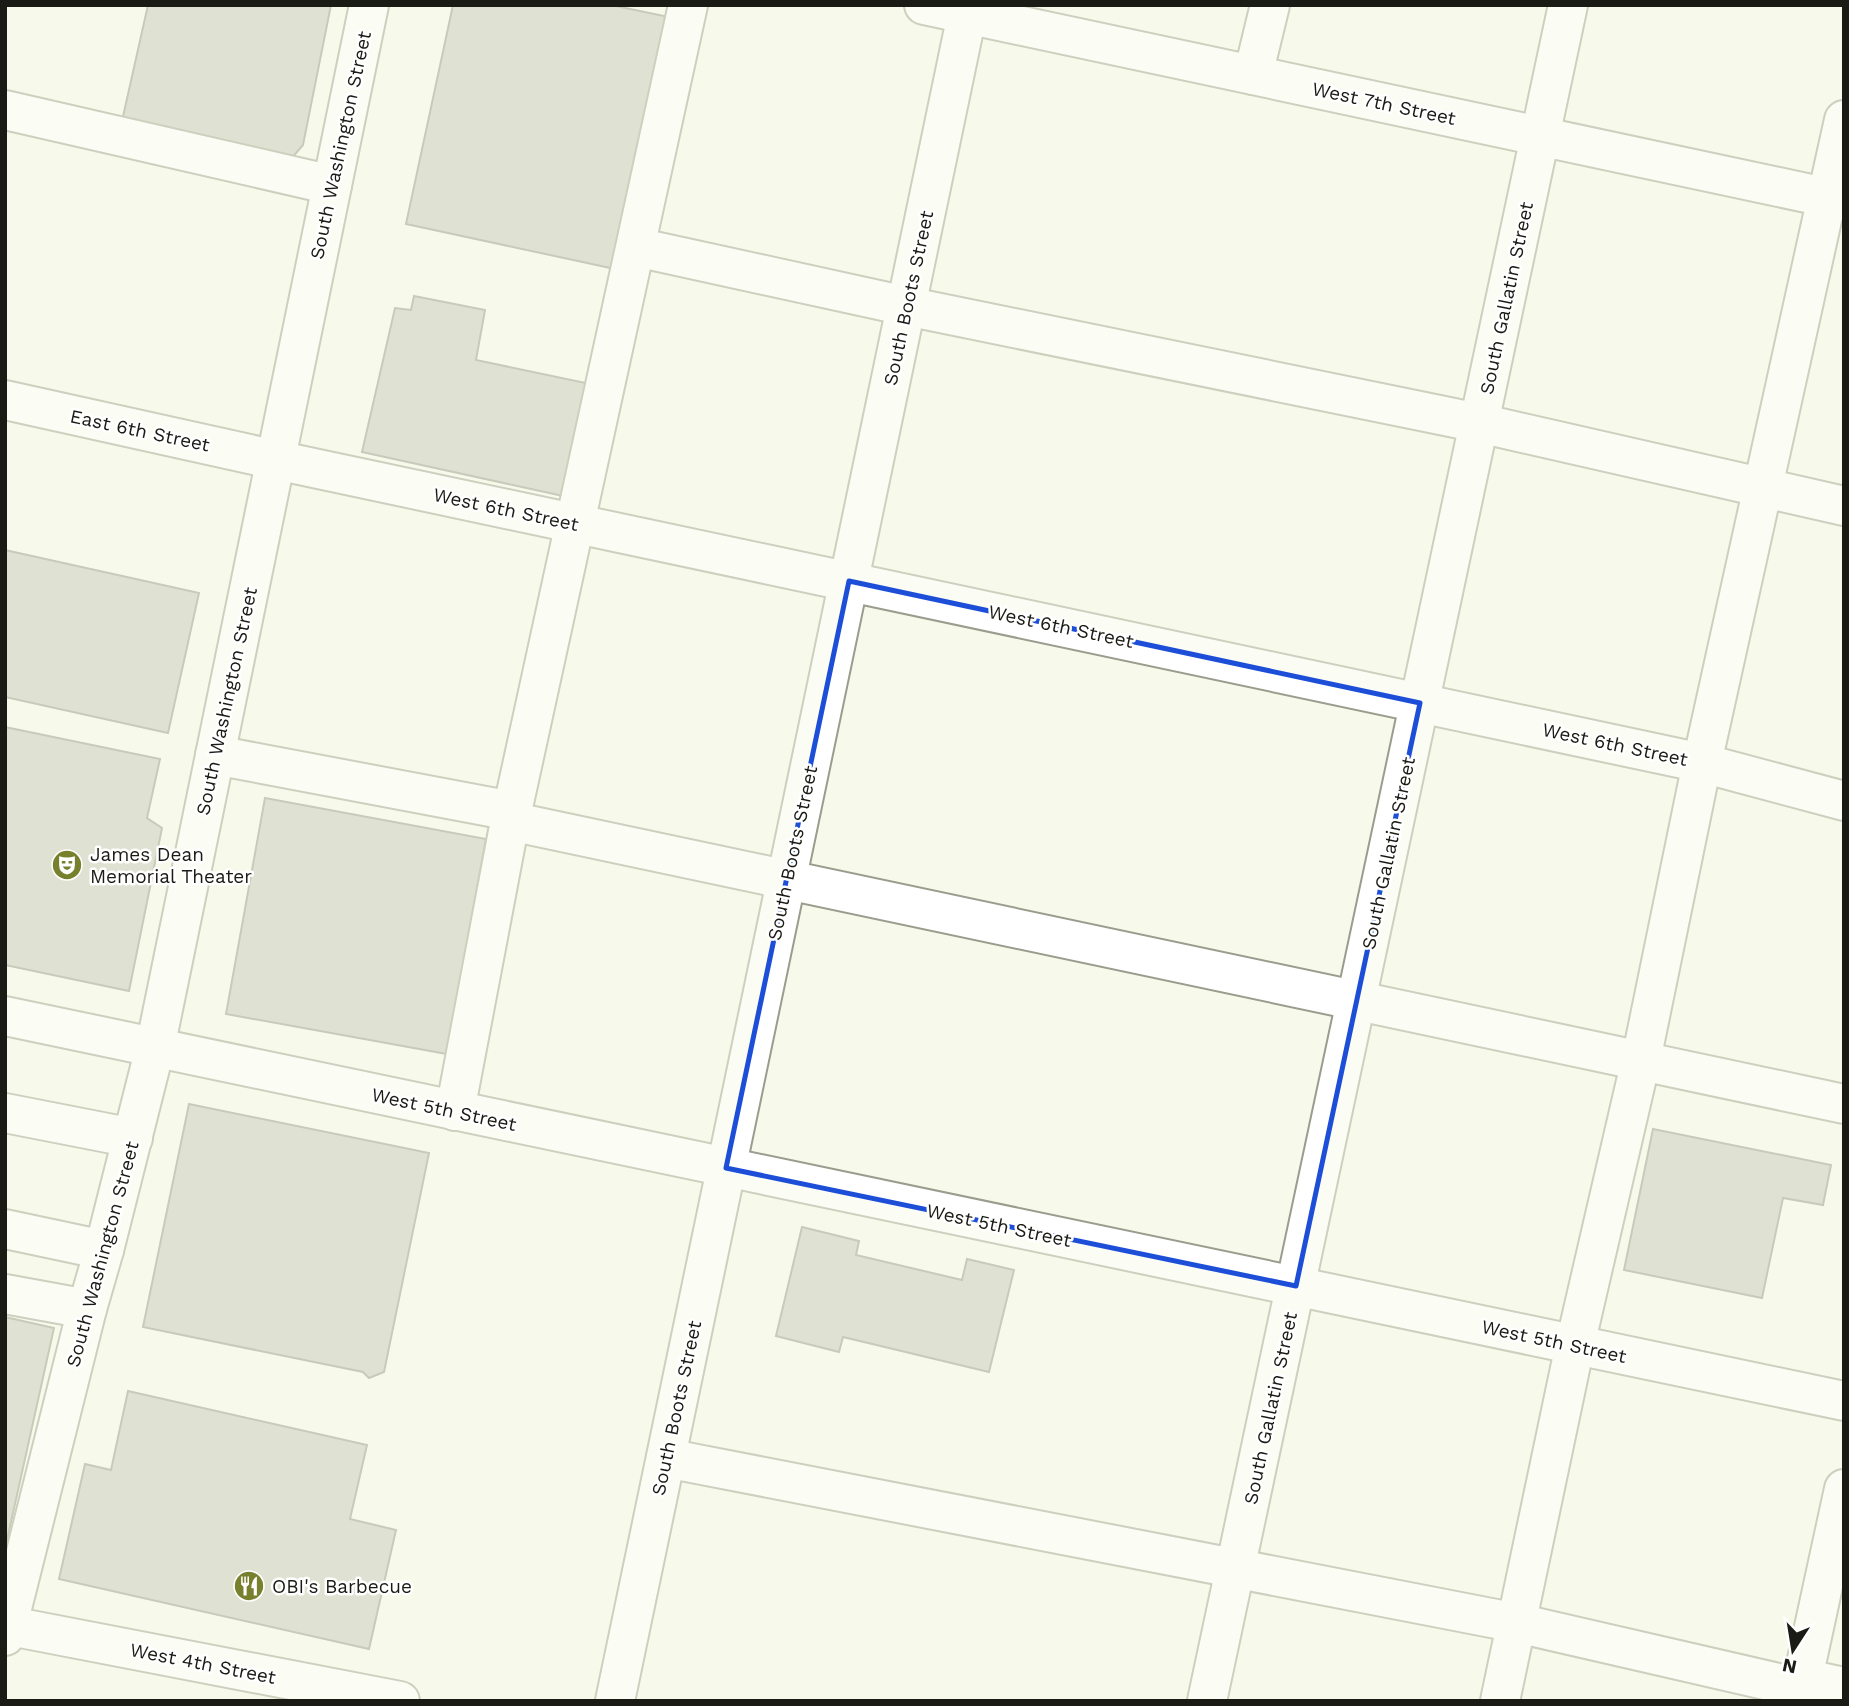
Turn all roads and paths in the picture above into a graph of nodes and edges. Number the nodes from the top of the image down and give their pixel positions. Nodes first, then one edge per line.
1 (369, 5) edge
2 (688, 5) edge
3 (925, 5) edge
4 (1270, 5) edge
5 (1568, 5) edge
6 (968, 10) edge
7 (1253, 75) junction
8 (5, 110) edge
9 (1844, 120) edge
10 (1540, 136) junction
11 (332, 185) junction
12 (1835, 200) edge
13 (636, 247) junction
14 (906, 306) junction
15 (5, 400) edge
16 (1479, 423) junction
17 (276, 460) junction
18 (1763, 487) junction
19 (1844, 506) edge
20 (575, 523) junction
21 (849, 581) junction
22 (1420, 703) junction
23 (215, 755) junction
24 (1702, 763) junction
25 (1844, 801) edge
26 (511, 816) junction
27 (787, 879) junction
28 (1357, 999) junction
29 (5, 1016) edge
30 (155, 1048) junction
31 (1641, 1060) junction
32 (1844, 1104) edge
33 (455, 1111) junction
34 (5, 1114) edge
35 (132, 1138) junction
36 (726, 1168) junction
37 (5, 1229) edge
38 (104, 1250) junction
39 (1296, 1286) junction
40 (5, 1294) edge
41 (87, 1309) junction
42 (1575, 1345) junction
43 (1844, 1401) edge
44 (666, 1458) junction
45 (1844, 1489) edge
46 (1236, 1568) junction
47 (1517, 1623) junction
48 (6, 1629) edge
49 (1844, 1687) edge
50 (1800, 1689) edge
51 (400, 1701) edge
52 (615, 1701) edge
53 (1207, 1701) edge
54 (1500, 1701) edge

1 - 11 main road, South Washington Street
2 - 13 main road
3 - 6 main road, West 7th Street
4 - 7 main road
5 - 10 main road, South Gallatin Street
6 - 7 main road, West 7th Street
6 - 14 main road, South Boots Street
7 - 10 main road, West 7th Street
8 - 11 main road
9 - 12 main road
10 - 12 main road, West 7th Street
10 - 16 main road, South Gallatin Street
11 - 17 main road, South Washington Street
12 - 18 main road
13 - 14 main road
13 - 20 main road
14 - 16 main road
14 - 21 main road, South Boots Street
15 - 17 main road, East 6th Street
16 - 18 main road
16 - 22 main road, South Gallatin Street
17 - 20 main road, West 6th Street
17 - 23 main road, South Washington Street
18 - 19 main road
18 - 24 main road
20 - 21 main road, West 6th Street
20 - 26 main road
21 - 22 main road, West 6th Street
21 - 27 main road, South Boots Street
22 - 24 main road, West 6th Street
22 - 28 main road, South Gallatin Street
23 - 26 main road
23 - 30 main road, South Washington Street
24 - 25 main road, West 6th Street
24 - 31 main road
26 - 27 main road
26 - 33 main road
27 - 28 main road
27 - 36 main road, South Boots Street
28 - 31 main road
28 - 39 main road, South Gallatin Street
29 - 30 main road, West 5th Street
30 - 33 main road, West 5th Street
30 - 35 main road, South Washington Street
31 - 32 main road
31 - 42 main road
33 - 36 main road, West 5th Street
34 - 35 main road
35 - 38 main road, South Washington Street
36 - 39 main road, West 5th Street
36 - 44 main road, South Boots Street
37 - 38 main road
38 - 41 main road, South Washington Street
39 - 42 main road, West 5th Street
39 - 46 main road, South Gallatin Street
40 - 41 main road
41 - 48 main road, South Washington Street
42 - 43 main road, West 5th Street
42 - 47 main road
44 - 46 main road
44 - 52 main road, South Boots Street
45 - 50 main road
46 - 47 main road
46 - 53 main road, South Gallatin Street
47 - 50 main road
47 - 54 main road
48 - 51 main road, West 4th Street
49 - 50 main road

